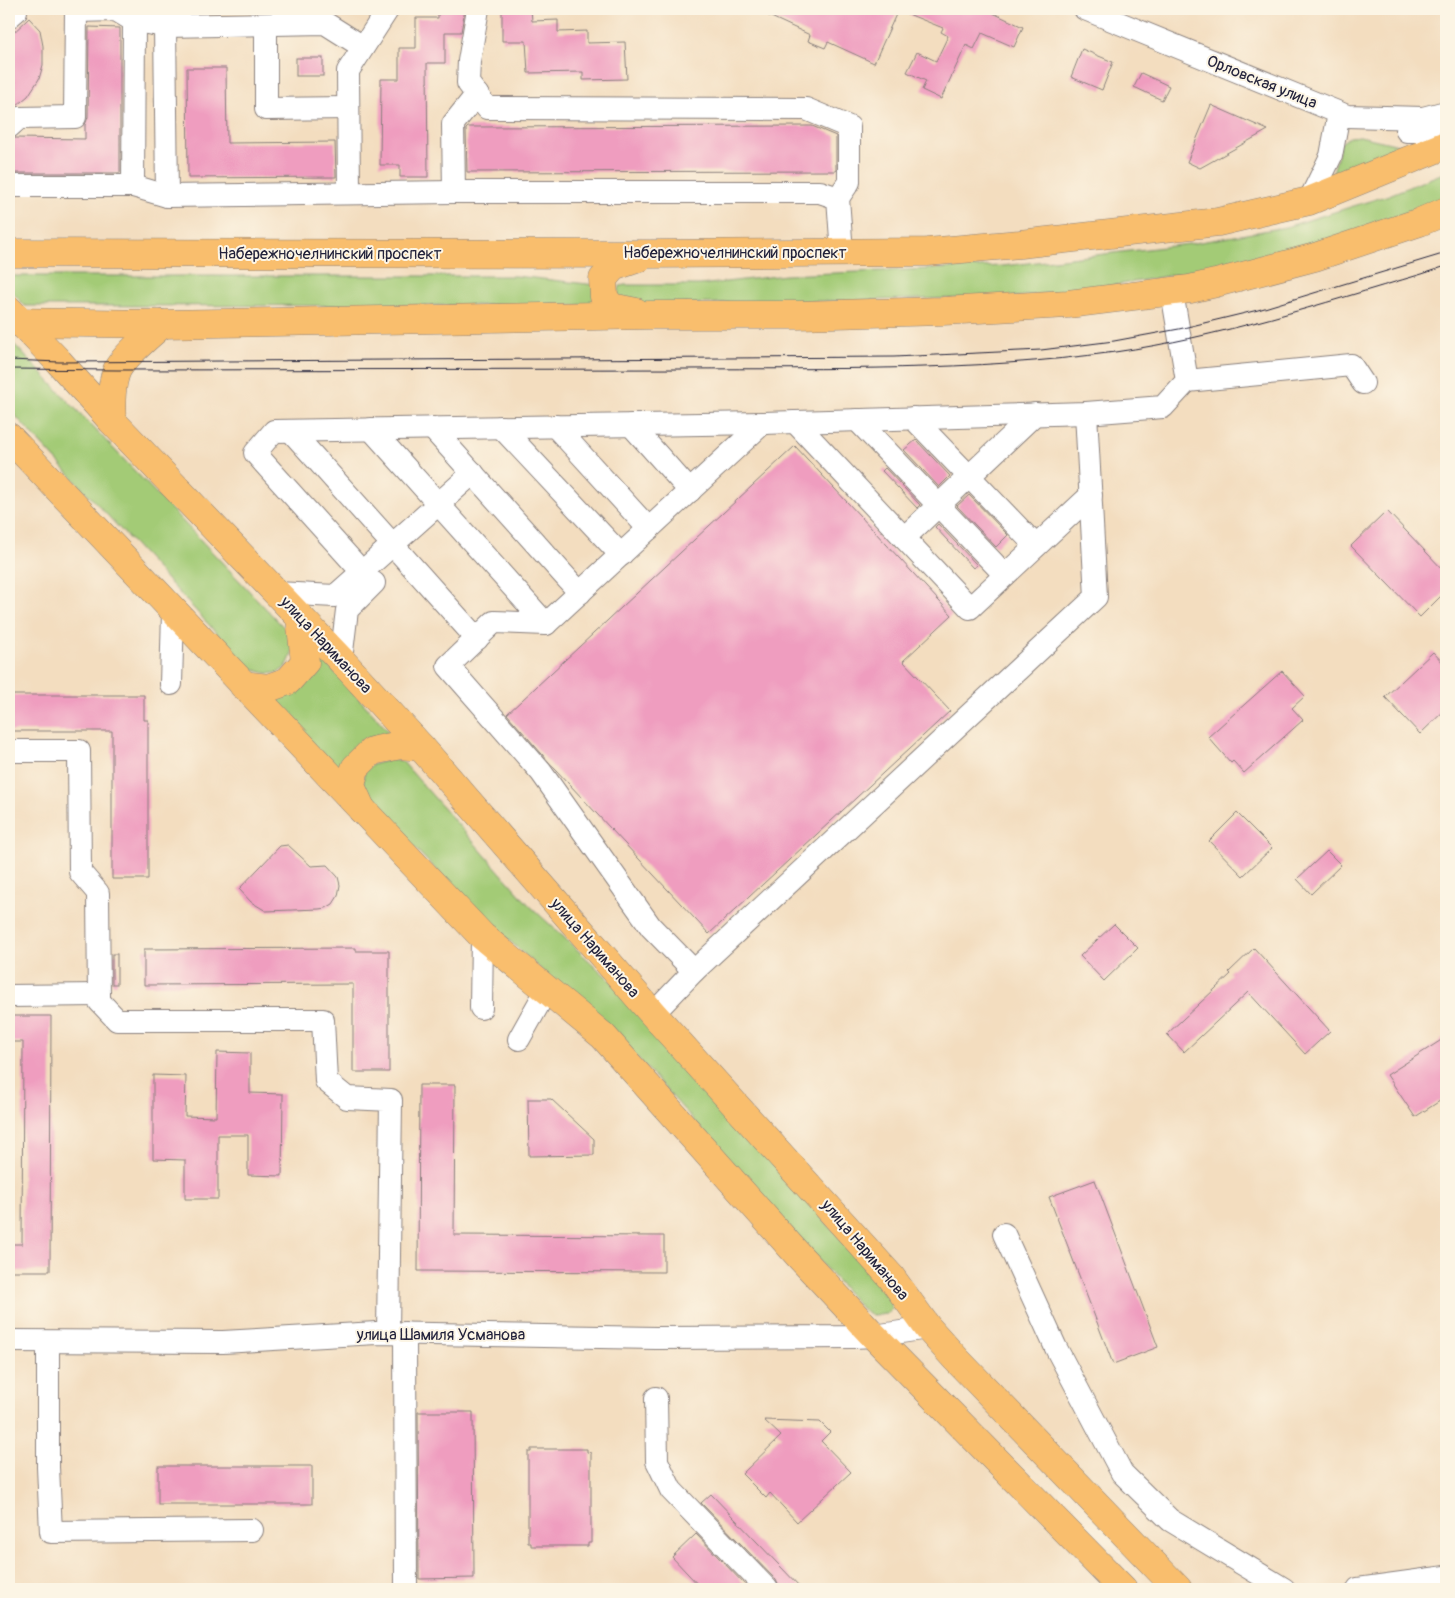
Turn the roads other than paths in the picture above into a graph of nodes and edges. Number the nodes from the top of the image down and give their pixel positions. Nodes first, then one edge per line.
1 (388, 9) edge
2 (478, 9) edge
3 (1085, 9) edge
4 (76, 10) edge
5 (134, 21) junction
6 (266, 25) junction
7 (165, 26) junction
8 (363, 47) junction
9 (477, 94) junction
10 (348, 108) junction
11 (1446, 112) edge
12 (1343, 114) junction
13 (9, 127) edge
14 (1446, 130) edge
15 (1446, 145) edge
16 (9, 186) edge
17 (134, 186) junction
18 (454, 192) junction
19 (349, 193) junction
20 (167, 196) junction
21 (838, 198) junction
22 (1309, 201) junction
23 (1446, 211) edge
24 (9, 253) edge
25 (842, 253) junction
26 (650, 254) junction
27 (1172, 292) junction
28 (651, 316) junction
29 (12, 318) edge
30 (162, 324) junction
31 (1187, 381) junction
32 (1363, 383) dead end
33 (1086, 413) junction
34 (1035, 414) junction
35 (913, 418) junction
36 (857, 420) junction
37 (112, 421) junction
38 (795, 422) junction
39 (763, 423) junction
40 (630, 425) junction
41 (555, 426) junction
42 (501, 427) junction
43 (432, 428) junction
44 (371, 429) junction
45 (291, 431) junction
46 (9, 438) edge
47 (969, 476) junction
48 (477, 478) junction
49 (690, 491) junction
50 (1091, 495) junction
51 (938, 505) junction
52 (443, 509) junction
53 (649, 529) junction
54 (904, 538) junction
55 (1036, 546) junction
56 (398, 551) junction
57 (621, 555) junction
58 (354, 563) dead end
59 (1005, 575) junction
60 (277, 593) junction
61 (580, 593) junction
62 (173, 612) junction
63 (300, 617) junction
64 (546, 624) junction
65 (477, 638) junction
66 (341, 660) junction
67 (172, 684) dead end
68 (242, 685) junction
69 (421, 747) junction
70 (9, 751) edge
71 (362, 811) junction
72 (482, 936) junction
73 (694, 971) junction
74 (547, 990) junction
75 (99, 995) junction
76 (9, 996) edge
77 (480, 1008) dead end
78 (653, 1014) junction
79 (519, 1039) dead end
80 (1004, 1234) dead end
81 (928, 1328) junction
82 (397, 1333) junction
83 (874, 1336) junction
84 (9, 1341) edge
85 (48, 1342) junction
86 (656, 1398) dead end
87 (252, 1530) dead end
88 (1446, 1576) edge
89 (406, 1589) edge
90 (767, 1589) edge
91 (1123, 1589) edge
92 (1178, 1589) edge
93 (1284, 1589) edge
94 (1358, 1589) edge

1 - 8 street
2 - 9 street
3 - 12 street, Орловская улица
4 - 5 street
4 - 13 street
5 - 7 street
5 - 17 street
6 - 7 street
6 - 8 street
6 - 10 street
7 - 20 street
8 - 10 street
9 - 18 street
9 - 21 street
10 - 19 street
11 - 12 street, Орловская улица
12 - 14 street
12 - 22 street
15 - 22 main road, Набережночелнинский проспект
16 - 17 street
17 - 20 street
18 - 19 street
18 - 21 street
19 - 20 street
21 - 25 street
22 - 25 main road, Набережночелнинский проспект
23 - 27 main road
24 - 26 main road, Набережночелнинский проспект
25 - 26 main road, Набережночелнинский проспект
26 - 28 main road
27 - 28 main road
27 - 31 street
28 - 30 main road
29 - 30 main road
29 - 37 main road, улица Нариманова
30 - 37 main road
31 - 32 street
31 - 33 street
33 - 34 street
33 - 50 street
34 - 35 street
34 - 47 street
35 - 36 street
35 - 47 street
36 - 38 street
36 - 51 street
37 - 60 main road, улица Нариманова
38 - 39 street
38 - 54 street
39 - 40 street
39 - 49 street
40 - 41 street
40 - 49 street
41 - 42 street
41 - 53 street
42 - 43 street
42 - 57 street
43 - 44 street
43 - 48 street
44 - 45 street
44 - 52 street
45 - 56 street
45 - 58 street
46 - 62 main road
47 - 51 street
47 - 55 street
48 - 52 street
48 - 61 street
49 - 53 street
50 - 55 street
50 - 73 street
51 - 54 street
51 - 59 street
52 - 56 street
52 - 64 street
53 - 57 street
54 - 59 street
55 - 59 street
56 - 60 street
56 - 65 street
56 - 66 street
57 - 61 street
60 - 63 main road, улица Нариманова
61 - 64 street
62 - 67 street
62 - 68 main road
63 - 66 main road, улица Нариманова
63 - 68 main road
64 - 65 street
65 - 73 street
66 - 69 main road, улица Нариманова
68 - 71 main road
69 - 71 main road
69 - 78 main road, улица Нариманова
70 - 75 street
71 - 72 main road
72 - 74 main road
72 - 77 street
73 - 78 street
74 - 79 street
74 - 83 main road
75 - 76 street
75 - 82 street
78 - 81 main road, улица Нариманова
80 - 93 street
81 - 83 street, улица Шамиля Усманова
81 - 92 main road, улица Нариманова
82 - 83 street, улица Шамиля Усманова
82 - 85 street, улица Шамиля Усманова
82 - 89 street
83 - 91 main road
84 - 85 street, улица Шамиля Усманова
85 - 87 street
86 - 90 street
88 - 94 street

